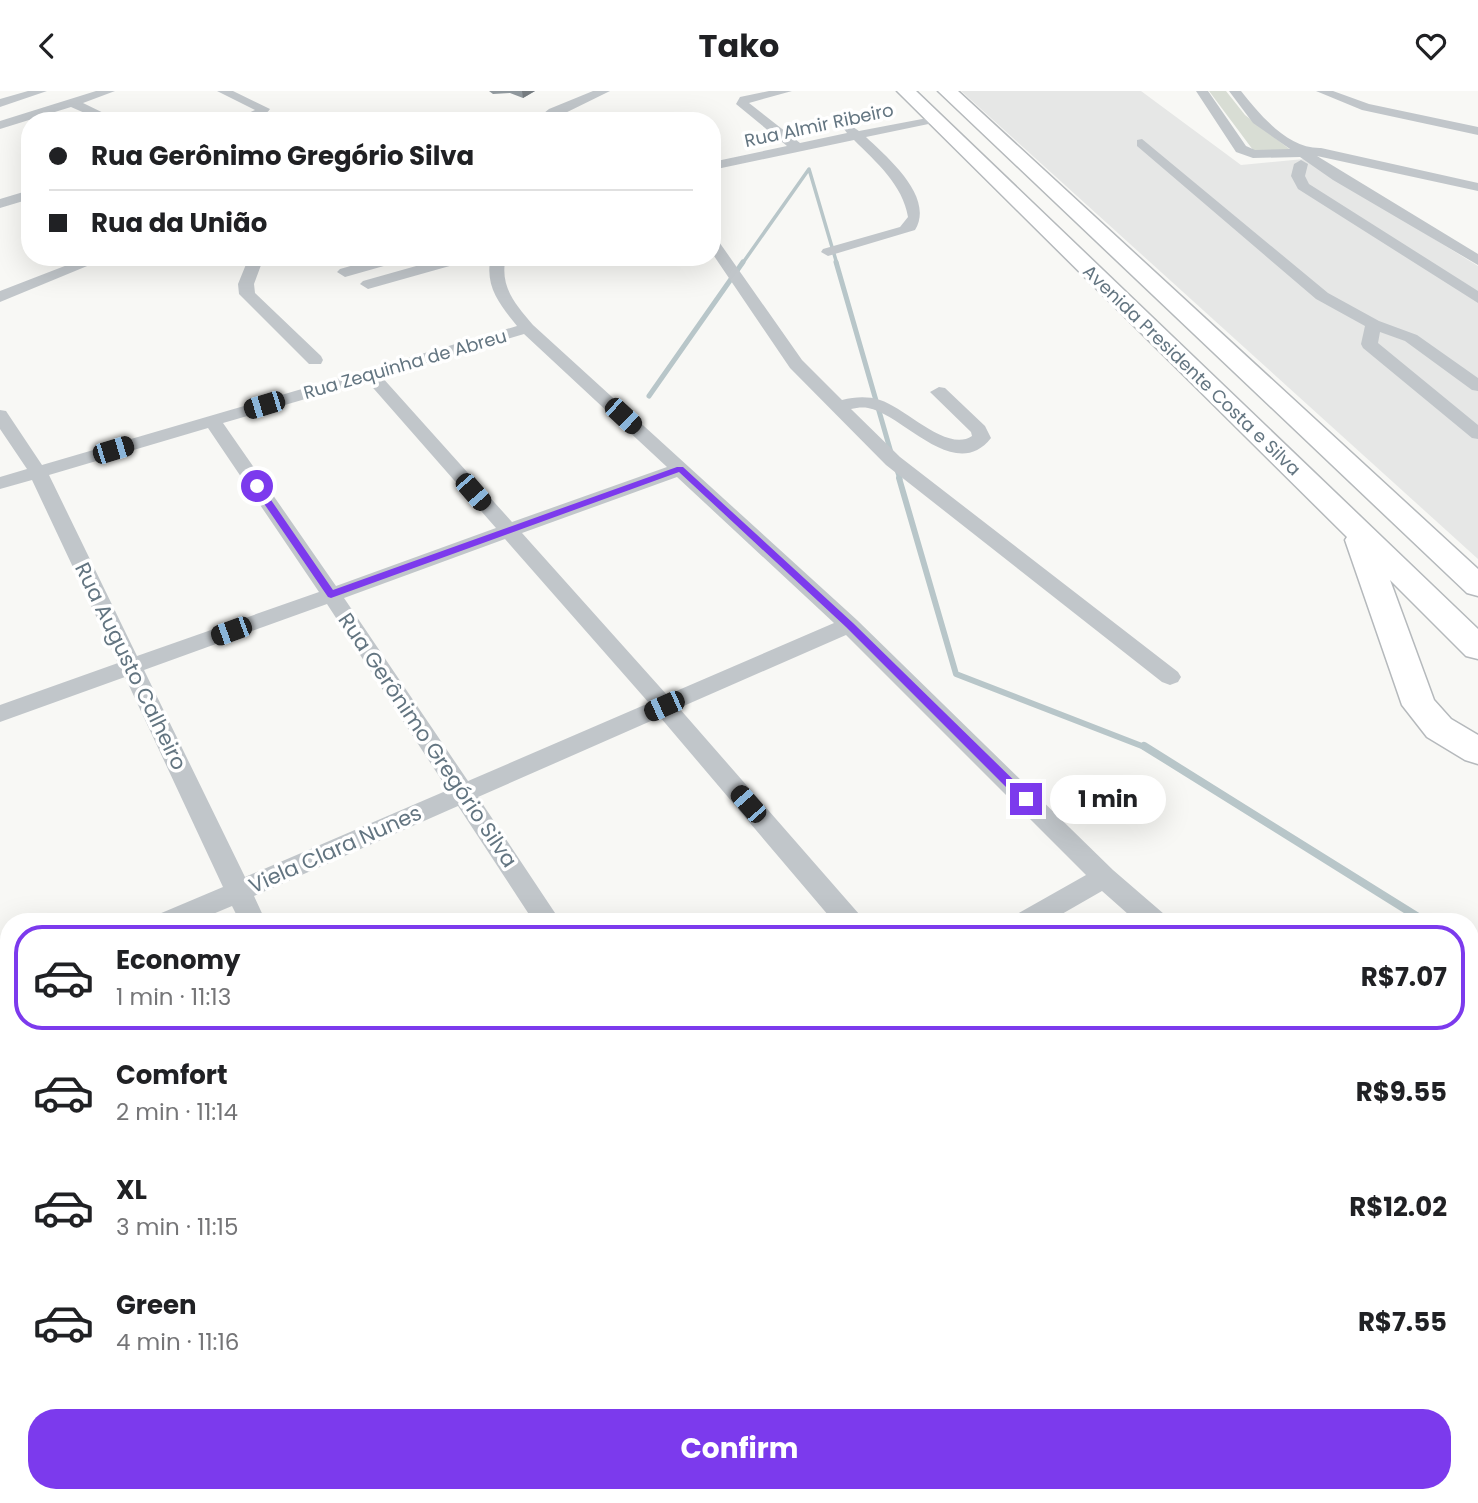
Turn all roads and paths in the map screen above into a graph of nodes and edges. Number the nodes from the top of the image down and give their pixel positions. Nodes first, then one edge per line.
1 (41, 91) edge
2 (109, 91) edge
3 (223, 91) edge
4 (604, 91) edge
5 (786, 91) edge
6 (906, 91) edge
7 (947, 91) edge
8 (1202, 91) edge
9 (1235, 91) edge
10 (1322, 91) edge
11 (1350, 97) edge
12 (0, 103) edge
13 (72, 103) junction
14 (43, 112) edge
15 (93, 112) edge
16 (260, 112) edge
17 (553, 112) edge
18 (931, 115) junction
19 (21, 119) edge
20 (0, 125) edge
21 (1478, 131) edge
22 (853, 132) junction
23 (1142, 143) dead end
24 (794, 145) junction
25 (721, 157) edge
26 (1301, 158) junction
27 (721, 164) edge
28 (1478, 187) edge
29 (21, 197) edge
30 (0, 204) edge
31 (1458, 249) junction
32 (1478, 250) edge
33 (828, 252) dead end
34 (721, 255) edge
35 (1478, 260) edge
36 (79, 266) edge
37 (253, 266) edge
38 (367, 266) edge
39 (441, 266) edge
40 (496, 266) edge
41 (345, 272) dead end
42 (368, 284) dead end
43 (0, 297) edge
44 (1478, 298) edge
45 (1373, 324) junction
46 (527, 327) junction
47 (316, 360) dead end
48 (370, 374) junction
49 (1478, 386) edge
50 (939, 393) dead end
51 (837, 407) junction
52 (0, 415) edge
53 (212, 421) junction
54 (1478, 434) edge
55 (680, 469) junction
56 (38, 472) junction
57 (0, 483) edge
58 (1354, 528) junction
59 (508, 531) junction
60 (1478, 586) edge
61 (331, 594) junction
62 (849, 625) junction
63 (1478, 648) edge
64 (130, 667) junction
65 (1170, 677) dead end
66 (664, 706) junction
67 (0, 714) edge
68 (1478, 751) edge
69 (463, 793) junction
70 (1104, 877) junction
71 (239, 891) junction
72 (189, 913) edge
73 (249, 913) edge
74 (542, 913) edge
75 (842, 913) edge
76 (1042, 913) edge
77 (1145, 913) edge

1 - 12 street
2 - 13 street
3 - 16 street
4 - 17 street
5 - 24 street
6 - 18 highway, Avenida Presidente Costa e Silva
7 - 60 highway, Avenida Presidente Costa e Silva
8 - 26 street
9 - 26 street
10 - 11 street
11 - 21 street
13 - 14 street
13 - 15 street
18 - 22 street, Rua Almir Ribeiro
18 - 58 highway, Avenida Presidente Costa e Silva
19 - 20 street
22 - 24 street, Rua Almir Ribeiro
22 - 33 street
23 - 45 street
24 - 25 street, Rua Almir Ribeiro
24 - 27 street, Rua Almir Ribeiro
26 - 28 street
26 - 31 street
26 - 44 street
29 - 30 street
31 - 32 street
31 - 35 street
34 - 51 street
36 - 43 street
37 - 47 street
38 - 41 street
39 - 42 street
40 - 46 street
45 - 49 street
45 - 54 street
46 - 48 street, Rua Zequinha de Abreu
46 - 55 street
48 - 53 street, Rua Zequinha de Abreu
48 - 59 street
50 - 51 street
51 - 65 street
52 - 56 street, Rua Augusto Calheiro
53 - 56 street, Rua Zequinha de Abreu
53 - 61 street, Rua Gerônimo Gregório Silva
55 - 59 street
55 - 62 street
56 - 57 street, Rua Zequinha de Abreu
56 - 64 street, Rua Augusto Calheiro
58 - 63 highway, Avenida Presidente Costa e Silva
58 - 68 highway
59 - 61 street
59 - 66 street
61 - 64 street
61 - 69 street, Rua Gerônimo Gregório Silva
62 - 66 street, Viela Clara Nunes
62 - 70 street
64 - 67 street
64 - 71 street, Rua Augusto Calheiro
66 - 69 street, Viela Clara Nunes
66 - 75 street
69 - 71 street, Viela Clara Nunes
69 - 74 street, Rua Gerônimo Gregório Silva
70 - 76 street
70 - 77 street
71 - 72 street, Viela Clara Nunes
71 - 73 street, Rua Augusto Calheiro

